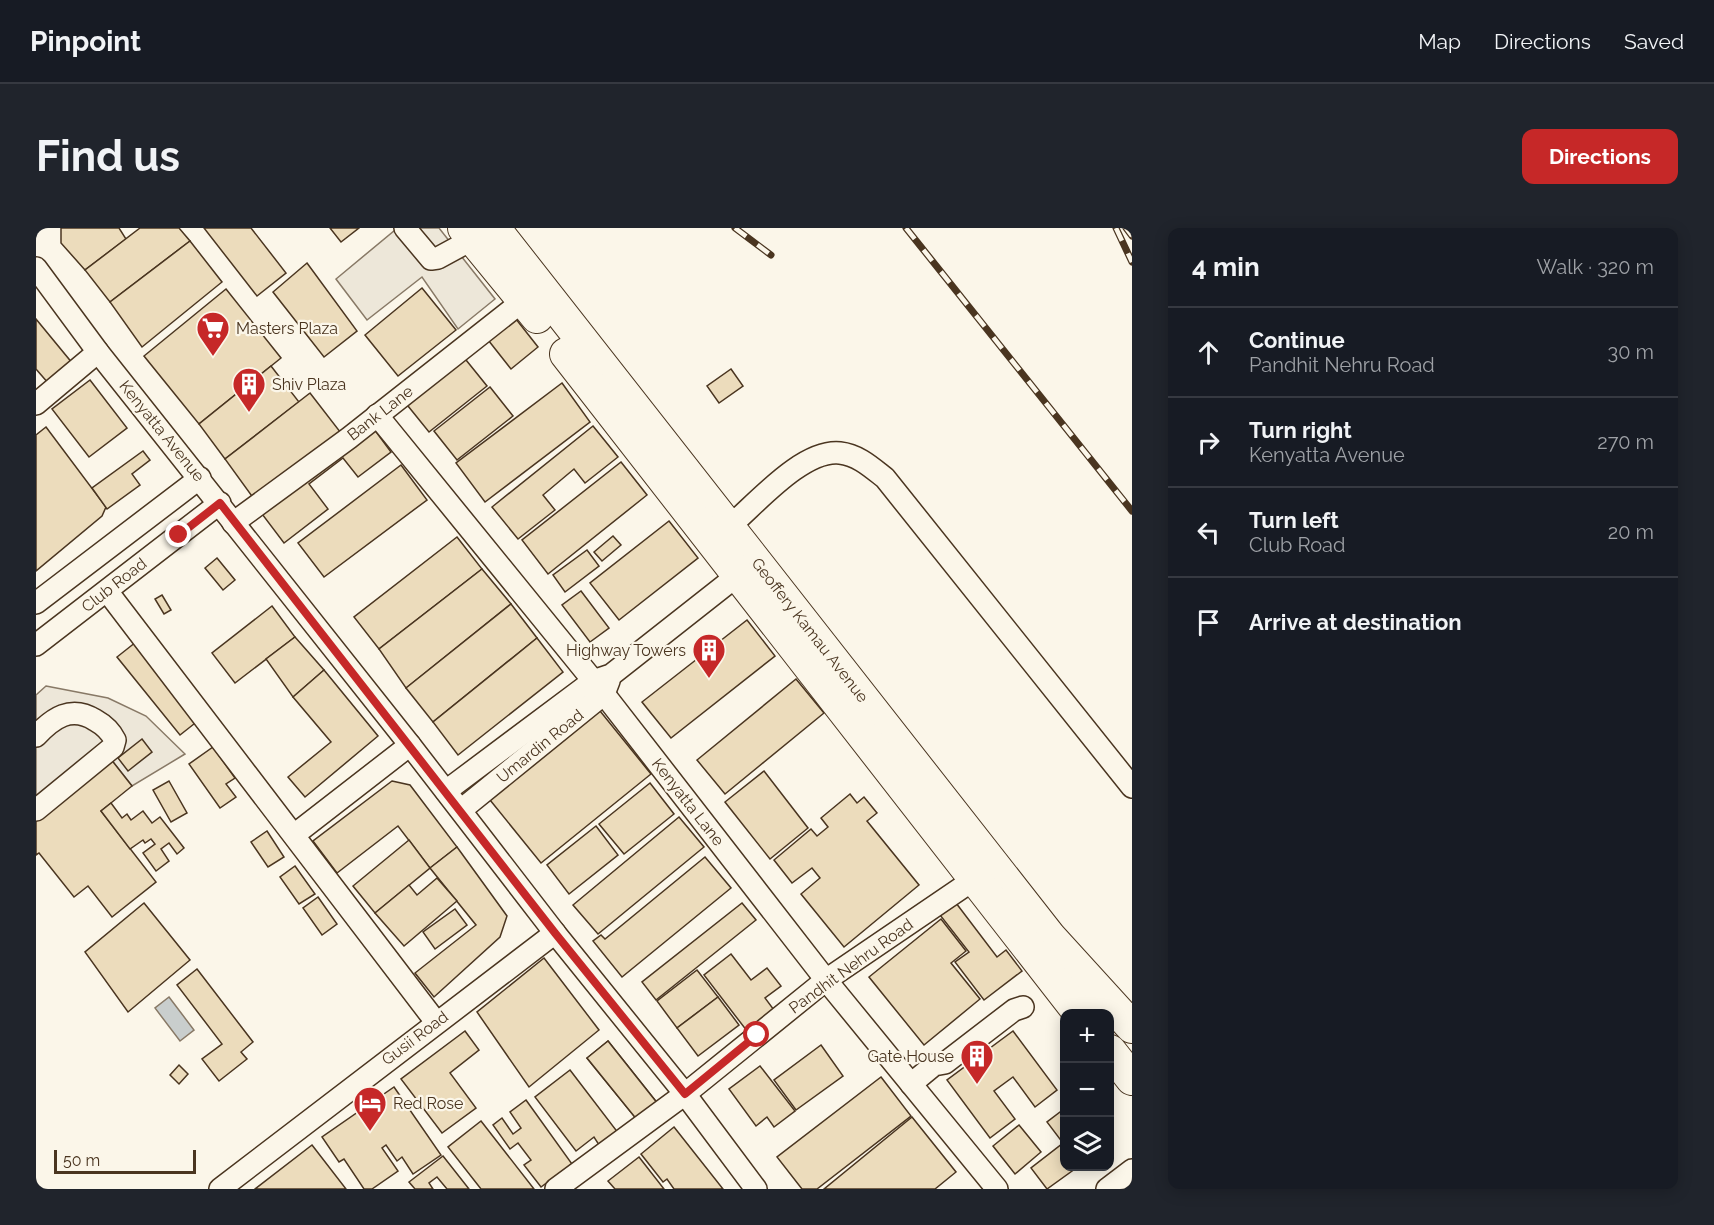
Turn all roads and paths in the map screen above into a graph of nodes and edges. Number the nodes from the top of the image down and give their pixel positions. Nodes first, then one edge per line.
1 (405, 228) edge
2 (477, 232) edge
3 (36, 268) edge
4 (524, 300) junction
5 (99, 352) junction
6 (36, 404) edge
7 (377, 415) junction
8 (200, 478) junction
9 (220, 503) junction
10 (158, 510) junction
11 (233, 523) junction
12 (730, 526) junction
13 (179, 535) junction
14 (738, 575) junction
15 (53, 590) junction
16 (107, 591) junction
17 (36, 603) edge
18 (75, 615) junction
19 (39, 637) edge
20 (602, 683) junction
21 (36, 736) edge
22 (411, 745) junction
23 (1132, 787) edge
24 (446, 791) junction
25 (36, 810) edge
26 (461, 810) junction
27 (294, 835) junction
28 (976, 878) junction
29 (555, 933) junction
30 (826, 980) junction
31 (1023, 1007) dead end
32 (1076, 1009) edge
33 (436, 1022) junction
34 (1132, 1027) edge
35 (1114, 1056) edge
36 (1132, 1079) edge
37 (911, 1084) junction
38 (685, 1094) junction
39 (1132, 1170) edge
40 (220, 1189) edge
41 (556, 1189) edge
42 (756, 1189) edge
43 (997, 1189) edge
44 (1107, 1189) edge

1 - 2 street
2 - 4 highway, Geoffery Kamau Avenue
2 - 12 highway, Geoffery Kamau Avenue
3 - 5 street, Kenyatta Avenue
4 - 7 street, Bank Lane
4 - 14 highway, Geoffery Kamau Avenue
5 - 6 street
5 - 8 street, Kenyatta Avenue
7 - 11 street, Bank Lane
7 - 20 street, Kenyatta Lane
8 - 9 street, Kenyatta Avenue
8 - 10 street, Club Road
9 - 11 street, Kenyatta Avenue
9 - 13 street, Club Road
10 - 13 street
10 - 15 street, Club Road
11 - 22 street, Kenyatta Avenue
12 - 23 street
12 - 34 highway, Geoffery Kamau Avenue
13 - 16 street, Club Road
14 - 20 street, Umardin Road
14 - 28 highway, Geoffery Kamau Avenue
15 - 17 street, Club Road
15 - 18 street
16 - 18 street, Club Road
16 - 27 street
18 - 19 street, Club Road
20 - 24 street, Umardin Road
20 - 26 street, Umardin Road
20 - 30 street, Kenyatta Lane
21 - 25 street
22 - 24 street, Kenyatta Avenue
22 - 27 street
24 - 26 street, Kenyatta Avenue
26 - 29 street, Kenyatta Avenue
27 - 33 street
28 - 30 street, Pandhit Nehru Road
28 - 32 highway, Geoffery Kamau Avenue
29 - 33 street, Gusii Road
29 - 38 street, Kenyatta Avenue
30 - 37 street, Kenyatta Lane
30 - 38 street, Pandhit Nehru Road
31 - 37 street
33 - 40 street, Gusii Road
35 - 36 highway
37 - 43 street, Kenyatta Lane
38 - 41 street, Pandhit Nehru Road
38 - 42 street, Kenyatta Avenue
39 - 44 street

